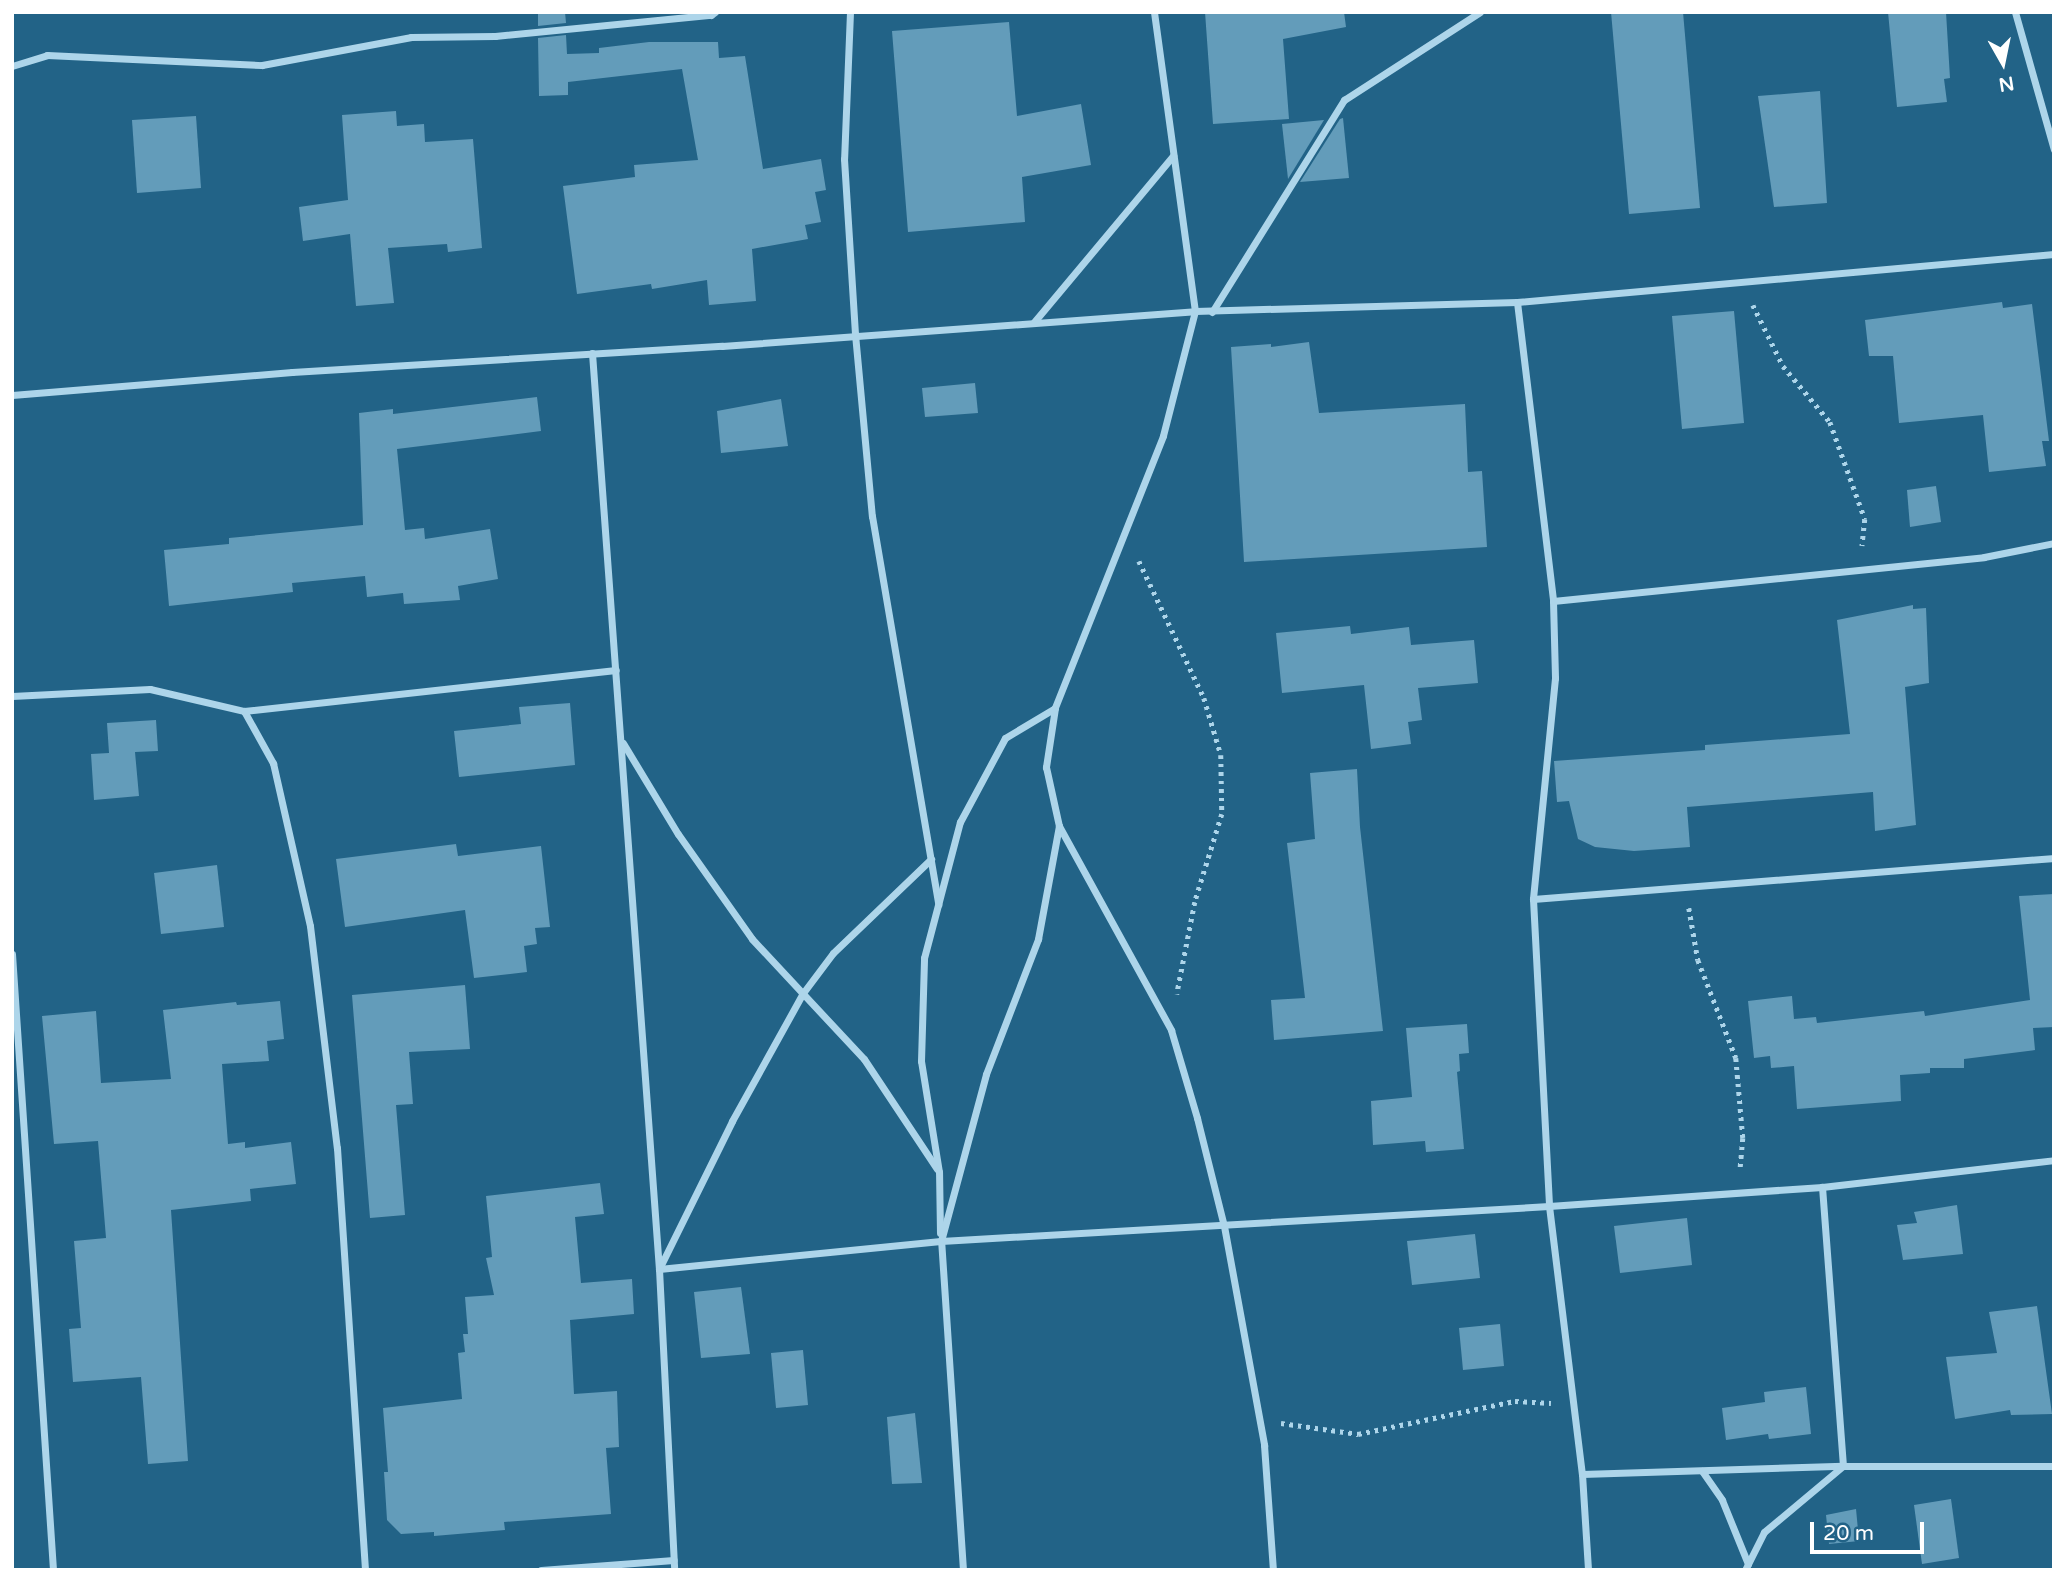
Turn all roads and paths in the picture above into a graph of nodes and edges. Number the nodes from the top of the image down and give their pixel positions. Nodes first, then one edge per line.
1 (715, 12) edge
2 (850, 12) edge
3 (1154, 12) edge
4 (1480, 12) edge
5 (2015, 12) edge
6 (12, 66) edge
7 (2054, 150) edge
8 (1173, 156) junction
9 (2054, 254) edge
10 (1741, 282) junction
11 (1517, 302) junction
12 (1195, 311) junction
13 (1212, 312) junction
14 (1034, 322) junction
15 (855, 334) junction
16 (592, 353) junction
17 (12, 395) edge
18 (1126, 531) junction
19 (2054, 544) edge
20 (1859, 570) junction
21 (1553, 601) junction
22 (616, 670) junction
23 (12, 696) edge
24 (1055, 708) junction
25 (244, 711) junction
26 (621, 740) junction
27 (1059, 826) junction
28 (2054, 858) edge
29 (932, 859) junction
30 (1686, 887) junction
31 (1533, 899) junction
32 (938, 904) junction
33 (12, 954) edge
34 (803, 993) junction
35 (1171, 1030) junction
36 (2054, 1160) edge
37 (939, 1172) junction
38 (1822, 1186) junction
39 (1738, 1193) junction
40 (1549, 1206) junction
41 (1224, 1226) junction
42 (940, 1241) junction
43 (659, 1269) junction
44 (1573, 1404) junction
45 (1259, 1421) junction
46 (1843, 1466) junction
47 (2054, 1466) edge
48 (1702, 1471) junction
49 (1582, 1474) junction
50 (674, 1560) junction
51 (1746, 1567) edge
52 (53, 1570) edge
53 (365, 1570) edge
54 (541, 1570) edge
55 (674, 1570) edge
56 (963, 1570) edge
57 (1273, 1570) edge
58 (1588, 1570) edge

1 - 6 street
2 - 15 street
3 - 8 street
4 - 13 street
5 - 7 street
8 - 12 street
8 - 14 street
9 - 10 street
10 - 11 street
10 - 20 path
11 - 13 street
11 - 21 street
12 - 13 street
12 - 14 street
12 - 18 street
14 - 15 street
15 - 16 street
15 - 29 street
16 - 17 street
16 - 22 street
18 - 24 street
18 - 35 path
19 - 20 street
20 - 21 street
21 - 31 street
22 - 25 street
22 - 26 street
23 - 25 street
24 - 27 street
24 - 32 street
25 - 53 street
26 - 34 street
26 - 43 street
27 - 35 street
27 - 42 street
28 - 30 street
29 - 32 street
29 - 34 street
30 - 31 street
30 - 39 path
31 - 40 street
32 - 37 street
33 - 52 street
34 - 37 street
34 - 43 street
35 - 41 street
36 - 38 street
37 - 42 street
38 - 39 street
38 - 46 street
39 - 40 street
40 - 41 street
40 - 44 street
41 - 42 street
41 - 45 street
42 - 43 street
42 - 56 street
43 - 50 street
44 - 45 path
44 - 49 street
45 - 57 street
46 - 47 street
46 - 48 street
46 - 51 street
48 - 49 street
48 - 51 street
49 - 58 street
50 - 54 street
50 - 55 street

